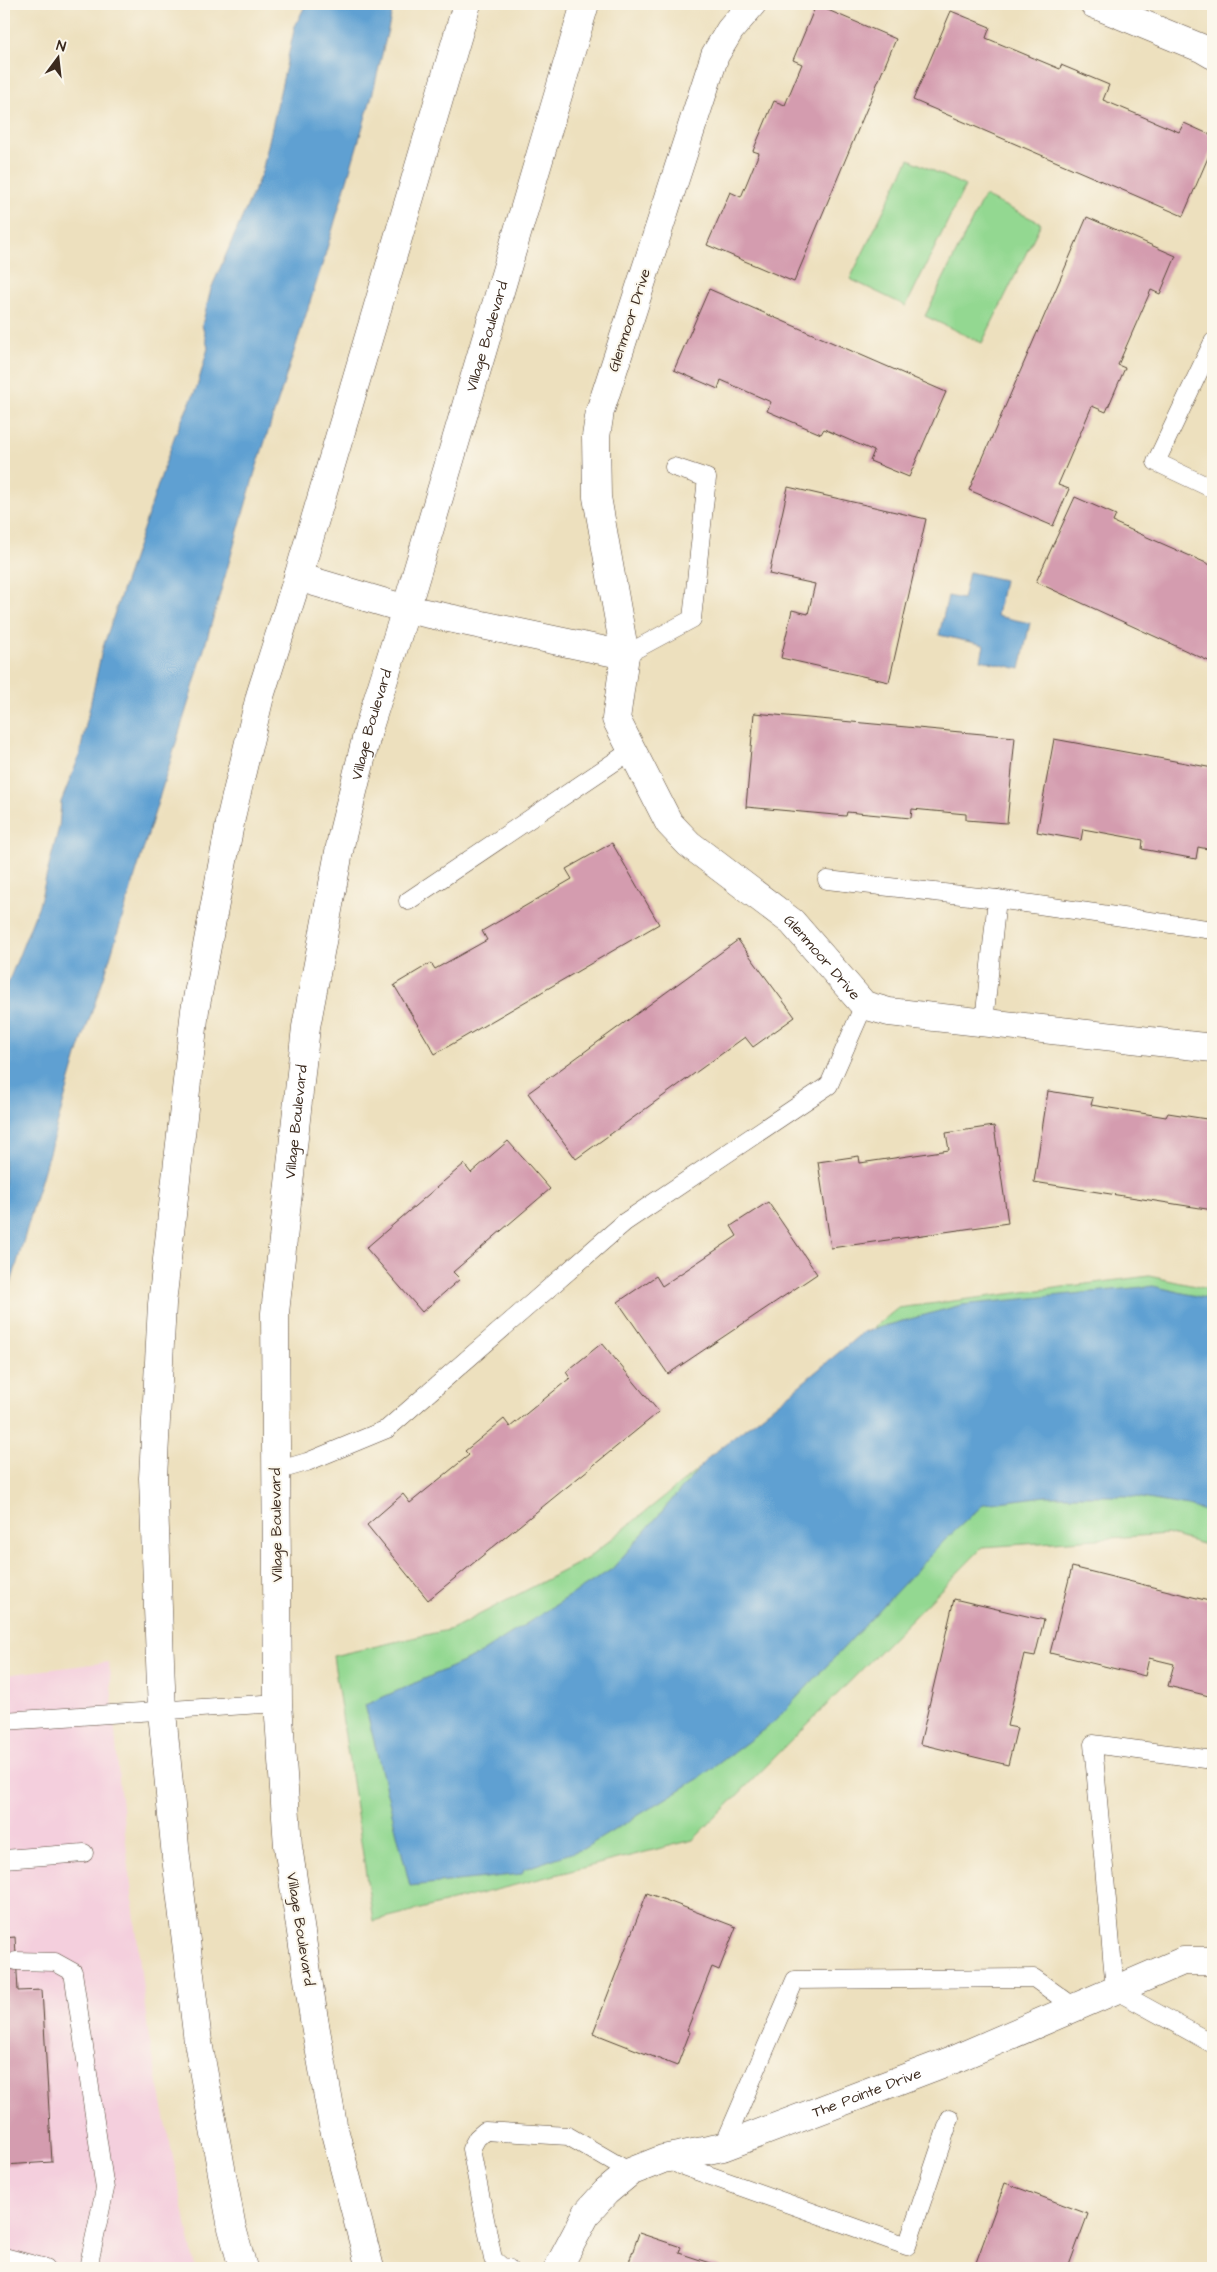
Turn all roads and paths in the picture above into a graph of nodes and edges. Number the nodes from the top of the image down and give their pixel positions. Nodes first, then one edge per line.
1 (467, 4) edge
2 (585, 4) edge
3 (752, 4) edge
4 (1094, 4) edge
5 (1213, 55) edge
6 (1213, 342) edge
7 (674, 467) dead end
8 (1213, 488) edge
9 (298, 577) junction
10 (406, 610) junction
11 (625, 655) junction
12 (632, 750) junction
13 (827, 880) dead end
14 (997, 900) junction
15 (408, 902) dead end
16 (1213, 930) edge
17 (864, 1005) junction
18 (984, 1022) junction
19 (1213, 1048) edge
20 (276, 1471) junction
21 (278, 1703) junction
22 (162, 1712) junction
23 (4, 1721) edge
24 (1213, 1760) edge
25 (84, 1853) dead end
26 (4, 1858) edge
27 (16, 1961) dead end
28 (1213, 1961) edge
29 (1116, 1990) junction
30 (1074, 2008) junction
31 (1213, 2044) edge
32 (950, 2118) dead end
33 (722, 2147) junction
34 (663, 2159) junction
35 (630, 2172) junction
36 (4, 2257) edge
37 (46, 2268) edge
38 (88, 2268) edge
39 (242, 2268) edge
40 (370, 2268) edge
41 (508, 2268) edge
42 (558, 2268) edge

1 - 9 street
2 - 10 street, Village Boulevard
3 - 11 street, Glenmoor Drive
4 - 5 street
6 - 8 lane
7 - 11 lane
9 - 10 street
9 - 22 street
10 - 11 street
10 - 20 street, Village Boulevard
11 - 12 street, Glenmoor Drive
12 - 15 lane
12 - 17 street, Glenmoor Drive
13 - 14 lane
14 - 16 lane
14 - 18 lane
17 - 18 street, Glenmoor Drive
17 - 20 lane
18 - 19 street, Glenmoor Drive
20 - 21 street, Village Boulevard
21 - 22 lane
21 - 40 street, Village Boulevard
22 - 23 lane
22 - 39 street
24 - 29 lane
25 - 26 lane
27 - 38 lane
28 - 29 street, The Pointe Drive
29 - 30 street, The Pointe Drive
29 - 31 lane
30 - 33 street, The Pointe Drive
30 - 33 lane
32 - 34 lane
33 - 34 street, The Pointe Drive
34 - 35 street, The Pointe Drive
35 - 41 lane
35 - 42 street, The Pointe Drive
36 - 37 lane

